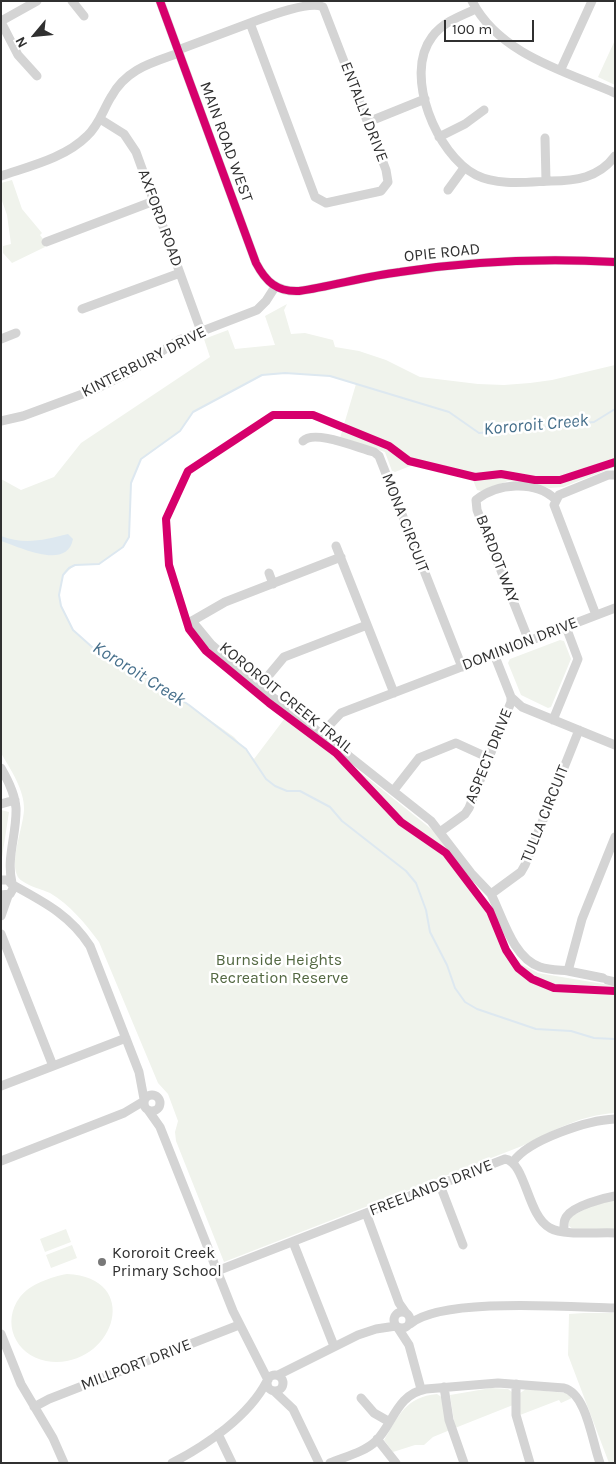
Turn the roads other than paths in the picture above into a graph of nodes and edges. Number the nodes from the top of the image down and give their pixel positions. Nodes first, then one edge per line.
1 (37, 1) edge
2 (72, 1) edge
3 (160, 1) edge
4 (592, 1) edge
5 (474, 5) edge
6 (84, 16) dead end
7 (1, 21) edge
8 (250, 23) junction
9 (179, 51) junction
10 (561, 70) junction
11 (37, 76) dead end
12 (615, 93) edge
13 (425, 99) junction
14 (484, 110) dead end
15 (100, 119) junction
16 (368, 122) junction
17 (439, 137) junction
18 (546, 138) dead end
19 (614, 160) edge
20 (464, 168) junction
21 (1, 176) edge
22 (546, 181) junction
23 (448, 190) dead end
24 (154, 201) junction
25 (46, 242) dead end
26 (615, 262) edge
27 (180, 273) junction
28 (275, 287) junction
29 (82, 309) dead end
30 (201, 331) junction
31 (16, 333) dead end
32 (1, 339) edge
33 (1, 422) edge
34 (303, 441) dead end
35 (615, 475) edge
36 (555, 499) junction
37 (336, 546) dead end
38 (341, 558) junction
39 (269, 573) dead end
40 (273, 584) junction
41 (615, 608) edge
42 (596, 615) junction
43 (367, 624) junction
44 (566, 627) junction
45 (529, 641) junction
46 (494, 654) junction
47 (462, 667) junction
48 (259, 687) junction
49 (394, 693) junction
50 (511, 697) junction
51 (553, 720) junction
52 (579, 730) junction
53 (322, 733) junction
54 (615, 745) edge
55 (489, 758) junction
56 (1, 768) edge
57 (394, 790) junction
58 (15, 800) junction
59 (1, 804) edge
60 (440, 832) junction
61 (615, 837) edge
62 (9, 861) junction
63 (1, 880) edge
64 (12, 884) junction
65 (491, 894) junction
66 (7, 895) edge
67 (37, 897) junction
68 (1, 916) edge
69 (1, 934) edge
70 (568, 971) junction
71 (608, 980) edge
72 (126, 1038) junction
73 (53, 1066) junction
74 (139, 1072) junction
75 (1, 1086) edge
76 (155, 1095) junction
77 (145, 1104) junction
78 (160, 1104) junction
79 (615, 1119) edge
80 (166, 1140) junction
81 (1, 1161) edge
82 (513, 1162) junction
83 (440, 1185) junction
84 (615, 1196) edge
85 (366, 1213) junction
86 (564, 1231) junction
87 (615, 1232) edge
88 (293, 1242) junction
89 (463, 1246) dead end
90 (217, 1271) junction
91 (394, 1286) junction
92 (615, 1308) edge
93 (407, 1314) junction
94 (430, 1314) junction
95 (396, 1322) junction
96 (239, 1325) junction
97 (409, 1325) junction
98 (1, 1334) edge
99 (334, 1346) junction
100 (410, 1350) junction
101 (256, 1355) junction
102 (298, 1367) junction
103 (277, 1375) junction
104 (268, 1380) junction
105 (516, 1384) junction
106 (283, 1386) junction
107 (444, 1388) junction
108 (421, 1390) junction
109 (274, 1391) junction
110 (361, 1398) dead end
111 (250, 1404) junction
112 (34, 1407) junction
113 (293, 1409) junction
114 (388, 1421) junction
115 (218, 1434) junction
116 (377, 1439) junction
117 (62, 1463) edge
118 (172, 1463) edge
119 (232, 1463) edge
120 (319, 1463) edge
121 (330, 1463) edge
122 (396, 1463) edge
123 (464, 1463) edge
124 (530, 1463) edge
125 (600, 1463) edge

1 - 7 street
2 - 6 street
3 - 9 street, MAIN ROAD WEST
4 - 10 street
5 - 10 street
5 - 13 street
7 - 11 street
8 - 9 street, ENTALLY DRIVE
8 - 16 street, ENTALLY DRIVE
8 - 16 street, ENTALLY DRIVE
9 - 15 street, ENTALLY DRIVE
9 - 28 street, MAIN ROAD WEST
10 - 12 street
13 - 16 street
13 - 17 street
14 - 17 street
15 - 21 street, ENTALLY DRIVE
15 - 24 street, AXFORD ROAD
17 - 20 street
18 - 22 street
19 - 22 street
20 - 22 street
20 - 23 street
24 - 25 street
24 - 27 street, AXFORD ROAD
26 - 28 street, OPIE ROAD
27 - 29 street
27 - 30 street, AXFORD ROAD
28 - 30 street, KINTERBURY DRIVE
30 - 33 street, KINTERBURY DRIVE
31 - 32 street
34 - 47 street, MONA CIRCUIT
35 - 36 street
36 - 42 street
36 - 45 street, BARDOT WAY
37 - 38 street
38 - 40 street
38 - 43 street
39 - 40 street
40 - 48 street
41 - 42 street, DOMINION DRIVE
42 - 44 street, DOMINION DRIVE
43 - 48 street
43 - 49 street
44 - 45 street, DOMINION DRIVE
44 - 51 street
45 - 46 street, DOMINION DRIVE
46 - 47 street, DOMINION DRIVE
46 - 50 street
47 - 49 street, DOMINION DRIVE
48 - 53 street
49 - 53 street, DOMINION DRIVE
50 - 51 street
50 - 55 street, ASPECT DRIVE
51 - 52 street
52 - 54 street
52 - 65 street, TULLA CIRCUIT
53 - 57 street
55 - 57 street
55 - 60 street, ASPECT DRIVE
56 - 58 street
57 - 60 street
58 - 59 street
58 - 62 street
60 - 65 street
61 - 70 street
62 - 63 street
62 - 64 street
63 - 64 street
64 - 66 street
64 - 67 street
65 - 70 street
66 - 67 street
66 - 68 street
67 - 72 street
69 - 73 street
70 - 71 street
72 - 73 street
72 - 74 street
73 - 75 street
74 - 76 street
74 - 77 street
76 - 77 street
76 - 78 street
77 - 78 street
77 - 80 street
77 - 81 street
78 - 80 street
79 - 82 street
80 - 90 street
82 - 83 street, FREELANDS DRIVE
82 - 86 street, FREELANDS DRIVE
83 - 85 street, FREELANDS DRIVE
83 - 89 street
84 - 86 street
85 - 88 street, FREELANDS DRIVE
85 - 91 street
86 - 87 street, FREELANDS DRIVE
88 - 90 street, FREELANDS DRIVE
88 - 99 street
90 - 96 street
91 - 93 street
91 - 95 street
92 - 94 street
93 - 94 street
93 - 95 street
93 - 97 street
94 - 97 street
95 - 97 street
95 - 99 street
95 - 100 street
96 - 101 street
96 - 112 street, MILLPORT DRIVE
97 - 100 street
98 - 112 street
99 - 102 street
100 - 108 street
101 - 103 street
101 - 104 street
102 - 103 street
102 - 106 street
103 - 104 street
103 - 106 street
104 - 109 street
104 - 111 street
105 - 107 street
105 - 124 street
105 - 125 street
106 - 109 street
106 - 113 street
107 - 108 street
107 - 123 street
108 - 114 street
109 - 111 street
109 - 113 street
110 - 114 street
111 - 115 street
112 - 117 street
113 - 120 street
114 - 116 street
115 - 118 street
115 - 119 street
116 - 121 street
116 - 122 street

